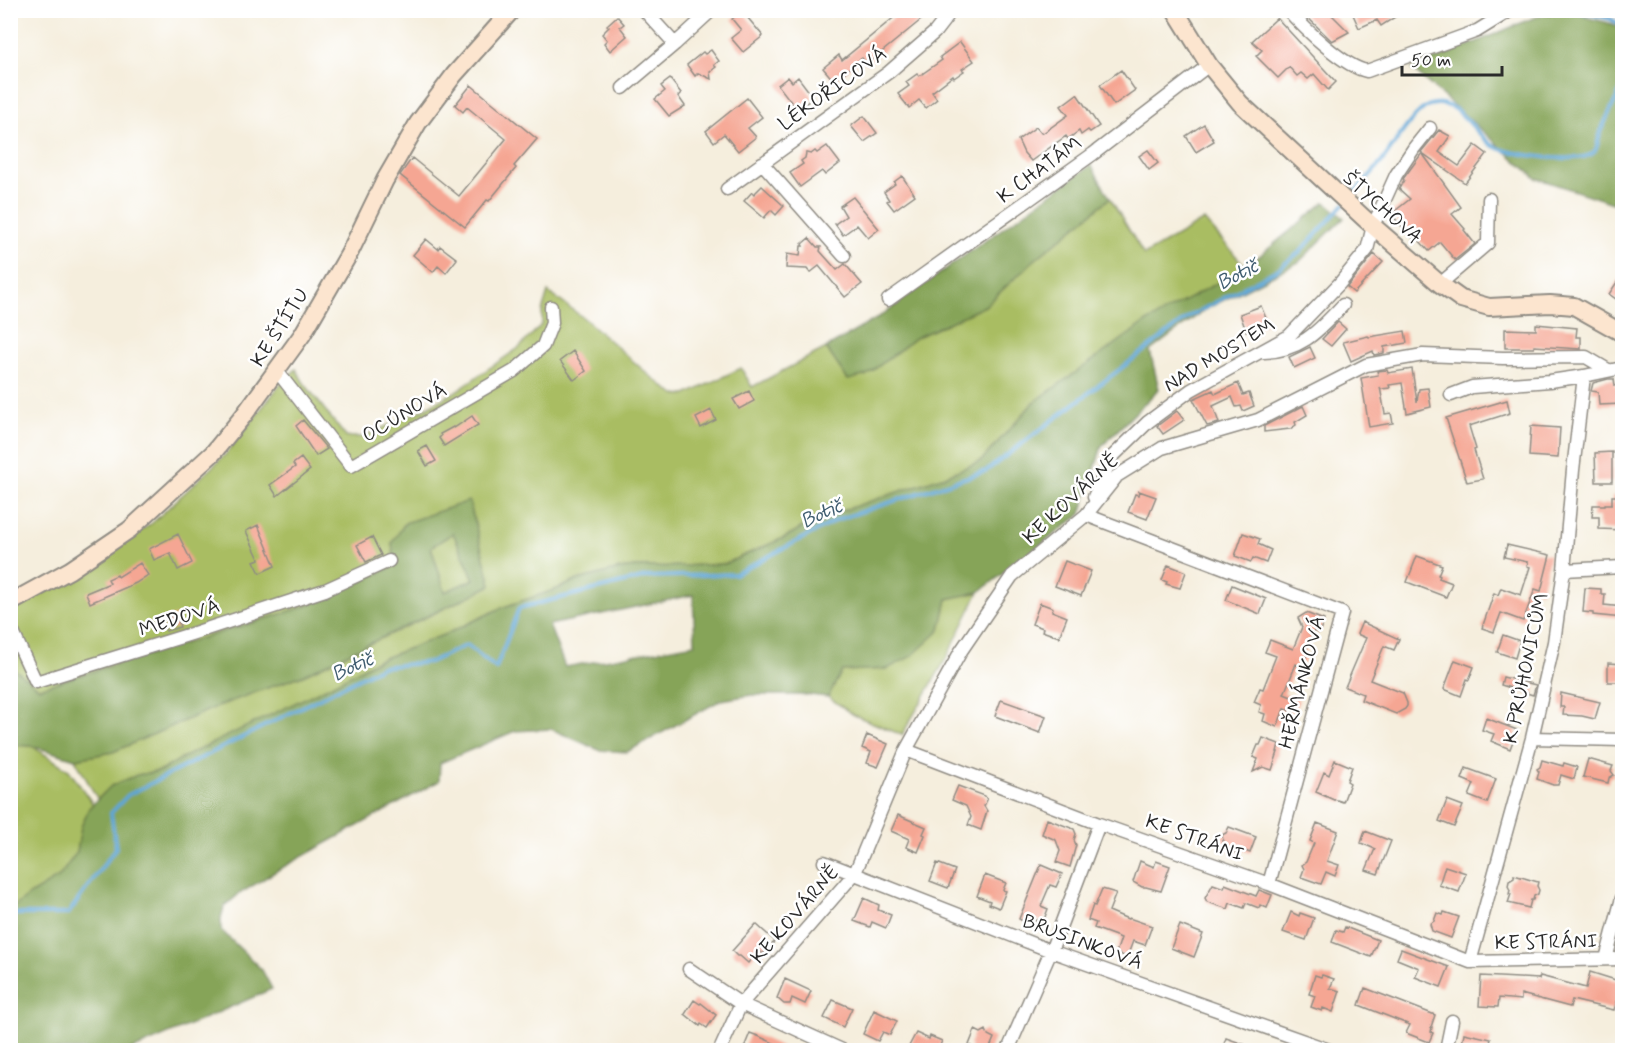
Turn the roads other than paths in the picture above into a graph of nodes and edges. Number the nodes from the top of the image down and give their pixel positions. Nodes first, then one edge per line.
1 (512, 10) edge
2 (644, 10) edge
3 (712, 10) edge
4 (952, 10) edge
5 (1175, 10) edge
6 (1288, 10) edge
7 (1511, 10) edge
8 (675, 44) junction
9 (1209, 65) junction
10 (623, 88) dead end
11 (1430, 128) dead end
12 (762, 163) junction
13 (727, 189) dead end
14 (1489, 199) dead end
15 (1369, 222) junction
16 (844, 256) dead end
17 (1440, 284) junction
18 (888, 300) dead end
19 (1343, 305) dead end
20 (551, 307) dead end
21 (1623, 333) edge
22 (1257, 352) junction
23 (1623, 368) edge
24 (1608, 370) junction
25 (277, 371) junction
26 (1584, 376) junction
27 (1451, 395) dead end
28 (1086, 515) junction
29 (389, 561) dead end
30 (1623, 567) edge
31 (1564, 570) junction
32 (10, 603) edge
33 (10, 626) edge
34 (1532, 738) junction
35 (1623, 741) edge
36 (906, 750) junction
37 (1099, 824) junction
38 (824, 862) dead end
39 (855, 873) junction
40 (1269, 884) junction
41 (1623, 898) edge
42 (1051, 951) junction
43 (1606, 959) junction
44 (1623, 959) edge
45 (1470, 962) junction
46 (689, 969) dead end
47 (741, 1004) junction
48 (1452, 1022) dead end
49 (836, 1049) edge
50 (720, 1050) edge
51 (1008, 1050) edge
52 (1329, 1050) edge
53 (1446, 1050) edge

1 - 25 street, KE ŠTÍTU
2 - 8 street
3 - 8 street
4 - 12 street, LÉKOŘICOVÁ
5 - 9 street, ŠTYCHOVA
6 - 7 street
8 - 10 street
9 - 15 street, ŠTYCHOVA
9 - 18 street, K CHATÁM
11 - 15 street, NAD MOSTEM
12 - 13 street, LÉKOŘICOVÁ
12 - 16 street
14 - 17 street
15 - 17 street, ŠTYCHOVA
15 - 22 street, NAD MOSTEM
17 - 21 street, ŠTYCHOVA
19 - 22 street
20 - 25 street, OCÚNOVÁ
22 - 28 street, NAD MOSTEM
23 - 24 street
24 - 26 street
24 - 28 street, KE KOVÁRNĚ
25 - 32 street, KE ŠTÍTU
26 - 27 street
26 - 31 street, K PRŮHONICŮM
28 - 36 street, KE KOVÁRNĚ
28 - 40 street, HEŘMÁNKOVÁ
29 - 33 street, MEDOVÁ
30 - 31 street
31 - 34 street, K PRŮHONICŮM
34 - 35 street
34 - 45 street, K PRŮHONICŮM
36 - 37 street, KE STRÁNI
36 - 39 street, KE KOVÁRNĚ
37 - 40 street, KE STRÁNI
37 - 42 street
38 - 39 street, BRUSINKOVÁ
39 - 42 street, BRUSINKOVÁ
39 - 47 street, KE KOVÁRNĚ
40 - 45 street, KE STRÁNI
41 - 43 street
42 - 51 street
42 - 52 street, BRUSINKOVÁ
43 - 44 street, KE STRÁNI
43 - 45 street, KE STRÁNI
46 - 47 street
47 - 49 street
47 - 50 street, KE KOVÁRNĚ
48 - 53 street

